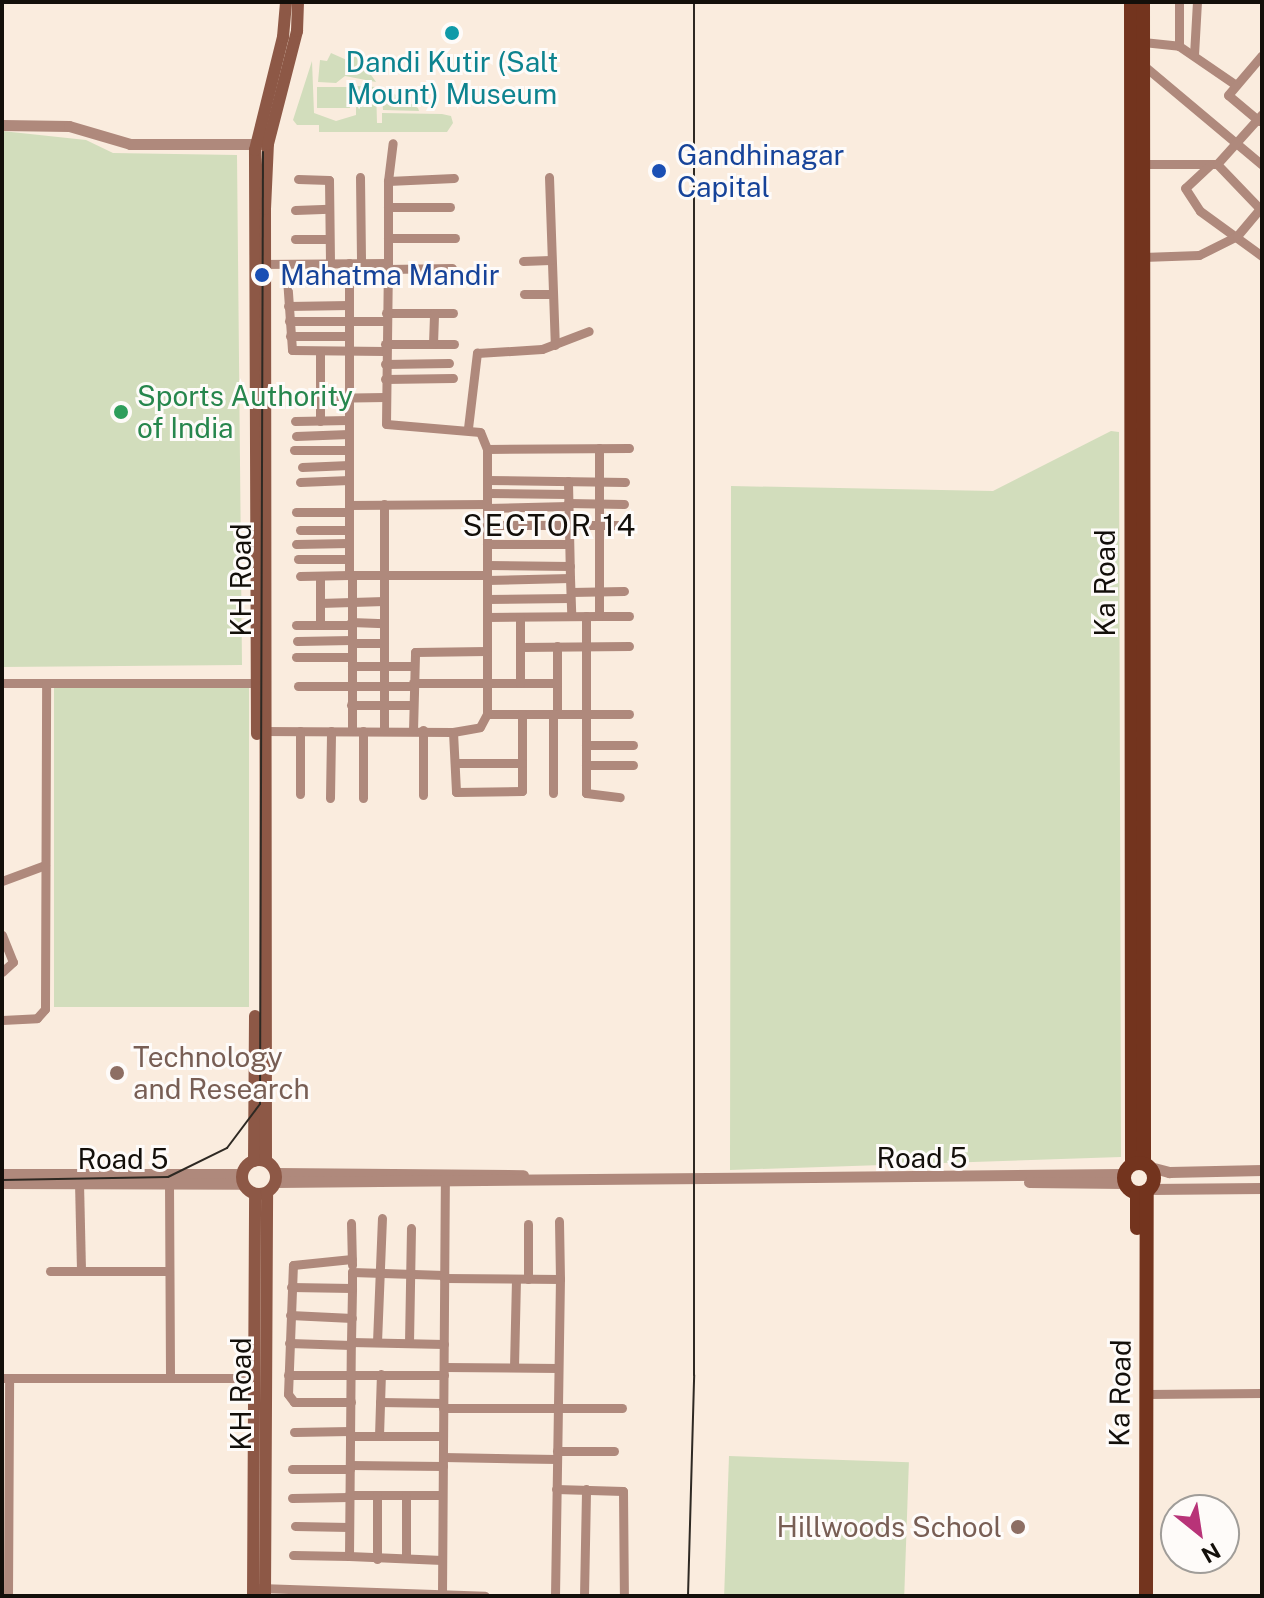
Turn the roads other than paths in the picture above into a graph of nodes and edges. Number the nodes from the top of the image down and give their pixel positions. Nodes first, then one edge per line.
1 (286, 2) edge
2 (298, 2) edge
3 (1131, 2) edge
4 (1143, 2) edge
5 (1179, 2) edge
6 (1197, 2) edge
7 (1143, 42) junction
8 (1179, 46) junction
9 (1194, 55) junction
10 (1262, 55) edge
11 (1143, 65) junction
12 (1236, 85) junction
13 (1261, 119) edge
14 (2, 125) edge
15 (393, 143) dead end
16 (262, 144) junction
17 (1236, 144) junction
18 (1137, 164) junction
19 (1214, 164) junction
20 (1262, 165) edge
21 (360, 177) dead end
22 (549, 177) dead end
23 (454, 178) dead end
24 (298, 179) dead end
25 (388, 181) junction
26 (388, 207) junction
27 (450, 207) dead end
28 (329, 209) junction
29 (1261, 209) edge
30 (295, 210) dead end
31 (1237, 236) junction
32 (388, 238) junction
33 (455, 238) dead end
34 (295, 239) dead end
35 (329, 239) junction
36 (1262, 256) edge
37 (1143, 257) junction
38 (550, 260) junction
39 (523, 261) dead end
40 (330, 263) junction
41 (349, 263) junction
42 (361, 263) junction
43 (261, 264) junction
44 (286, 264) junction
45 (388, 266) junction
46 (452, 268) dead end
47 (524, 294) dead end
48 (552, 294) junction
49 (349, 305) junction
50 (288, 306) junction
51 (434, 313) junction
52 (453, 313) dead end
53 (386, 317) junction
54 (289, 321) junction
55 (349, 321) junction
56 (589, 331) dead end
57 (290, 336) junction
58 (349, 336) junction
59 (429, 344) junction
60 (454, 344) dead end
61 (555, 345) junction
62 (385, 348) junction
63 (349, 350) junction
64 (320, 351) junction
65 (449, 363) dead end
66 (385, 364) junction
67 (425, 364) junction
68 (425, 378) junction
69 (453, 378) dead end
70 (385, 379) junction
71 (348, 397) junction
72 (385, 397) junction
73 (320, 398) junction
74 (349, 420) junction
75 (295, 421) dead end
76 (320, 421) junction
77 (468, 428) junction
78 (349, 434) junction
79 (296, 436) dead end
80 (599, 448) junction
81 (629, 448) dead end
82 (487, 449) junction
83 (294, 450) dead end
84 (349, 450) junction
85 (349, 465) junction
86 (302, 467) dead end
87 (349, 480) junction
88 (487, 480) junction
89 (568, 481) junction
90 (599, 481) junction
91 (300, 482) dead end
92 (625, 482) dead end
93 (568, 501) junction
94 (487, 502) junction
95 (384, 504) junction
96 (624, 504) dead end
97 (600, 505) junction
98 (349, 508) junction
99 (296, 512) dead end
100 (487, 525) junction
101 (569, 525) junction
102 (625, 525) dead end
103 (599, 526) junction
104 (300, 530) dead end
105 (349, 530) junction
106 (349, 543) junction
107 (296, 544) dead end
108 (487, 544) junction
109 (569, 544) junction
110 (298, 559) dead end
111 (349, 559) junction
112 (570, 566) junction
113 (487, 573) junction
114 (350, 575) junction
115 (384, 575) junction
116 (300, 576) dead end
117 (320, 576) junction
118 (570, 578) junction
119 (598, 591) junction
120 (624, 591) dead end
121 (571, 595) junction
122 (487, 599) junction
123 (384, 601) junction
124 (320, 603) junction
125 (352, 603) junction
126 (571, 616) junction
127 (586, 616) junction
128 (599, 616) junction
129 (629, 616) dead end
130 (487, 617) junction
131 (520, 617) junction
132 (1137, 620) junction
133 (384, 623) junction
134 (351, 624) junction
135 (296, 625) dead end
136 (320, 625) junction
137 (297, 641) dead end
138 (352, 642) junction
139 (384, 643) junction
140 (557, 646) junction
141 (586, 646) junction
142 (629, 646) dead end
143 (520, 647) junction
144 (487, 651) junction
145 (296, 657) dead end
146 (352, 661) junction
147 (384, 665) junction
148 (413, 666) junction
149 (2, 683) edge
150 (46, 683) junction
151 (261, 683) junction
152 (487, 683) junction
153 (520, 683) junction
154 (557, 683) junction
155 (413, 685) junction
156 (298, 686) dead end
157 (352, 686) junction
158 (383, 686) junction
159 (351, 705) junction
160 (384, 705) junction
161 (413, 705) junction
162 (487, 714) junction
163 (522, 714) junction
164 (555, 714) junction
165 (586, 714) junction
166 (629, 714) dead end
167 (418, 730) junction
168 (261, 731) junction
169 (300, 731) junction
170 (331, 731) junction
171 (352, 731) junction
172 (363, 731) junction
173 (384, 731) junction
174 (453, 732) junction
175 (586, 745) junction
176 (633, 745) dead end
177 (455, 763) junction
178 (522, 763) junction
179 (586, 765) junction
180 (633, 765) dead end
181 (553, 793) dead end
182 (300, 794) dead end
183 (423, 795) dead end
184 (620, 797) dead end
185 (330, 798) dead end
186 (363, 798) dead end
187 (45, 865) junction
188 (2, 881) edge
189 (2, 935) edge
190 (2, 972) edge
191 (2, 1020) edge
192 (260, 1161) junction
193 (1262, 1170) edge
194 (2, 1174) edge
195 (276, 1178) junction
196 (445, 1178) junction
197 (1139, 1178) junction
198 (243, 1179) junction
199 (79, 1182) junction
200 (2, 1183) edge
201 (169, 1183) junction
202 (1262, 1188) edge
203 (261, 1194) junction
204 (382, 1218) dead end
205 (559, 1221) dead end
206 (351, 1223) dead end
207 (528, 1224) dead end
208 (411, 1228) dead end
209 (352, 1259) junction
210 (50, 1271) dead end
211 (81, 1271) junction
212 (169, 1271) junction
213 (352, 1272) junction
214 (380, 1273) junction
215 (411, 1274) junction
216 (444, 1276) junction
217 (516, 1279) junction
218 (528, 1279) junction
219 (560, 1279) junction
220 (291, 1287) junction
221 (352, 1288) junction
222 (290, 1315) junction
223 (352, 1318) junction
224 (377, 1342) junction
225 (289, 1343) junction
226 (409, 1343) junction
227 (351, 1344) junction
228 (444, 1344) junction
229 (514, 1367) junction
230 (558, 1368) junction
231 (444, 1371) junction
232 (351, 1374) junction
233 (381, 1374) junction
234 (288, 1375) junction
235 (170, 1377) junction
236 (6, 1378) edge
237 (253, 1378) junction
238 (1262, 1393) edge
239 (1147, 1394) junction
240 (351, 1402) junction
241 (380, 1402) junction
242 (443, 1406) junction
243 (558, 1408) junction
244 (622, 1408) dead end
245 (6, 1421) edge
246 (294, 1432) dead end
247 (350, 1434) junction
248 (379, 1436) junction
249 (443, 1436) junction
250 (614, 1451) dead end
251 (557, 1455) junction
252 (443, 1462) junction
253 (350, 1467) junction
254 (292, 1469) dead end
255 (556, 1489) junction
256 (586, 1489) junction
257 (377, 1495) junction
258 (442, 1495) junction
259 (349, 1496) junction
260 (406, 1496) junction
261 (292, 1498) dead end
262 (295, 1526) dead end
263 (349, 1527) junction
264 (293, 1555) dead end
265 (349, 1556) junction
266 (406, 1558) junction
267 (377, 1559) junction
268 (442, 1560) junction
269 (259, 1592) edge
270 (442, 1594) edge
271 (8, 1596) edge
272 (485, 1596) edge
273 (555, 1596) edge
274 (584, 1596) edge
275 (624, 1596) edge
276 (1137, 1596) edge
277 (1146, 1596) edge

1 - 16 main road, KH Road
2 - 16 main road, KH Road
3 - 18 main road, Ka Road
4 - 7 main road, Ka Road
5 - 8 street
6 - 9 street
7 - 8 street
7 - 11 main road, Ka Road
8 - 9 street
9 - 12 street
10 - 12 street
11 - 17 street
11 - 18 main road, Ka Road
12 - 13 street
13 - 17 street
14 - 16 street
15 - 25 street
16 - 43 main road, KH Road
17 - 19 street
17 - 20 street
18 - 19 street
18 - 37 main road, Ka Road
18 - 132 main road, Ka Road
19 - 29 street
19 - 31 street
21 - 42 street
22 - 38 street
23 - 25 street
24 - 28 street
25 - 26 street
26 - 27 street
26 - 32 street
28 - 30 street
28 - 35 street
29 - 31 street
31 - 36 street
31 - 37 street
32 - 33 street
32 - 45 street
34 - 35 street
35 - 40 street
37 - 132 main road, Ka Road
38 - 39 street
38 - 48 street
40 - 41 street
40 - 44 street
41 - 42 street
41 - 49 street
42 - 45 street
43 - 44 street
43 - 151 main road, KH Road
44 - 50 street
45 - 46 street
45 - 53 street
47 - 48 street
48 - 61 street
49 - 50 street
49 - 55 street
50 - 54 street
51 - 52 street
51 - 53 street
51 - 59 street
53 - 55 street
53 - 62 street
54 - 55 street
54 - 57 street
55 - 58 street
56 - 61 street
57 - 58 street
57 - 64 street
58 - 63 street
59 - 60 street
59 - 62 street
59 - 67 street
61 - 77 street
62 - 63 street
62 - 66 street
63 - 64 street
63 - 71 street
64 - 73 street
65 - 67 street
66 - 67 street
66 - 70 street
67 - 68 street
68 - 69 street
68 - 70 street
70 - 72 street
71 - 72 street
71 - 73 street
71 - 74 street
72 - 77 street
73 - 76 street
74 - 76 street
74 - 78 street
75 - 76 street
77 - 82 street
78 - 79 street
78 - 84 street
80 - 81 street
80 - 82 street
80 - 90 street
82 - 88 street
83 - 84 street
84 - 85 street
85 - 86 street
85 - 87 street
87 - 91 street
87 - 98 street
88 - 89 street
88 - 94 street
89 - 90 street
89 - 93 street
90 - 92 street
90 - 97 street
93 - 94 street
93 - 94 street
93 - 97 street
93 - 101 street
94 - 95 street
94 - 100 street
95 - 98 street
95 - 115 street
96 - 97 street
97 - 103 street
98 - 99 street
98 - 105 street
100 - 101 street
100 - 108 street
101 - 103 street
101 - 109 street
102 - 103 street
103 - 119 street
104 - 105 street
105 - 106 street
106 - 107 street
106 - 111 street
108 - 109 street
108 - 113 street
109 - 112 street
110 - 111 street
111 - 114 street
112 - 113 street
112 - 118 street
113 - 115 street
113 - 118 street
113 - 122 street
114 - 115 street
114 - 117 street
114 - 125 street
115 - 123 street
116 - 117 street
117 - 124 street
118 - 121 street
119 - 120 street
119 - 121 street
119 - 128 street
121 - 122 street
121 - 126 street
122 - 130 street
123 - 125 street
123 - 133 street
124 - 125 street
124 - 136 street
125 - 134 street
126 - 127 street
126 - 131 street
127 - 128 street
127 - 141 street
128 - 129 street
130 - 131 street
130 - 144 street
131 - 143 street
132 - 197 main road, Ka Road
133 - 134 street
133 - 139 street
134 - 136 street
134 - 138 street
135 - 136 street
137 - 138 street
138 - 139 street
138 - 146 street
139 - 147 street
140 - 141 street
140 - 143 street
140 - 154 street
141 - 142 street
141 - 165 street
143 - 153 street
144 - 148 street
144 - 152 street
145 - 146 street
146 - 147 street
146 - 157 street
147 - 148 street
147 - 158 street
148 - 155 street
149 - 150 street
150 - 151 street
150 - 187 street
151 - 168 main road, KH Road
152 - 153 street
152 - 155 street
152 - 162 street
153 - 154 street
154 - 164 street
155 - 158 street
155 - 161 street
156 - 157 street
157 - 158 street
157 - 159 street
158 - 160 street
159 - 160 street
159 - 171 street
160 - 161 street
160 - 173 street
161 - 167 street
162 - 163 street
162 - 174 street
163 - 164 street
163 - 178 street
164 - 165 street
164 - 181 street
165 - 166 street
165 - 175 street
167 - 173 street
167 - 174 street
167 - 183 street
168 - 169 street
168 - 192 main road, KH Road
169 - 170 street
169 - 182 street
170 - 171 street
170 - 185 street
171 - 172 street
172 - 173 street
172 - 186 street
174 - 177 street
175 - 176 street
175 - 179 street
177 - 178 street
177 - 178 street
179 - 180 street
179 - 184 street
187 - 188 street
187 - 191 street
189 - 190 street
192 - 195 main road
192 - 198 main road
193 - 197 street
194 - 198 street, Road 5
195 - 196 street, Road 5
195 - 203 main road
196 - 197 street, Road 5
196 - 216 street
197 - 202 street
197 - 239 main road, Ka Road
197 - 276 main road, Ka Road
198 - 201 street, Road 5
198 - 203 main road
199 - 200 street, Road 5
199 - 201 street, Road 5
199 - 211 street
201 - 212 street
203 - 237 main road, KH Road
203 - 269 main road, KH Road
204 - 214 street
205 - 219 street
206 - 209 street
207 - 218 street
208 - 215 street
209 - 213 street
209 - 220 street
210 - 211 street
211 - 212 street
212 - 235 street
213 - 214 street
213 - 221 street
214 - 215 street
214 - 224 street
215 - 216 street
215 - 226 street
216 - 217 street
216 - 228 street
217 - 218 street
217 - 229 street
218 - 219 street
219 - 230 street
220 - 221 street
220 - 222 street
221 - 223 street
222 - 223 street
222 - 225 street
223 - 227 street
224 - 226 street
224 - 227 street
225 - 227 street
225 - 234 street
226 - 228 street
227 - 232 street
228 - 231 street
229 - 230 street
229 - 231 street
230 - 243 street
231 - 233 street
231 - 242 street
232 - 233 street
232 - 234 street
232 - 240 street
233 - 241 street
234 - 240 street
235 - 236 street
235 - 237 street
236 - 245 street
237 - 269 main road, KH Road
238 - 239 street
239 - 277 main road, Ka Road
240 - 247 street
241 - 242 street
241 - 248 street
242 - 243 street
242 - 249 street
243 - 244 street
243 - 251 street
245 - 271 street
246 - 247 street
247 - 248 street
247 - 253 street
248 - 249 street
249 - 252 street
250 - 251 street
251 - 252 street
251 - 255 street
252 - 253 street
252 - 258 street
253 - 254 street
253 - 259 street
255 - 256 street
255 - 273 street
256 - 274 street
256 - 275 street
257 - 259 street
257 - 260 street
257 - 267 street
258 - 260 street
258 - 268 street
259 - 261 street
259 - 263 street
260 - 266 street
262 - 263 street
263 - 265 street
264 - 265 street
265 - 267 street
266 - 267 street
266 - 268 street
268 - 270 street
269 - 270 street
270 - 272 street

